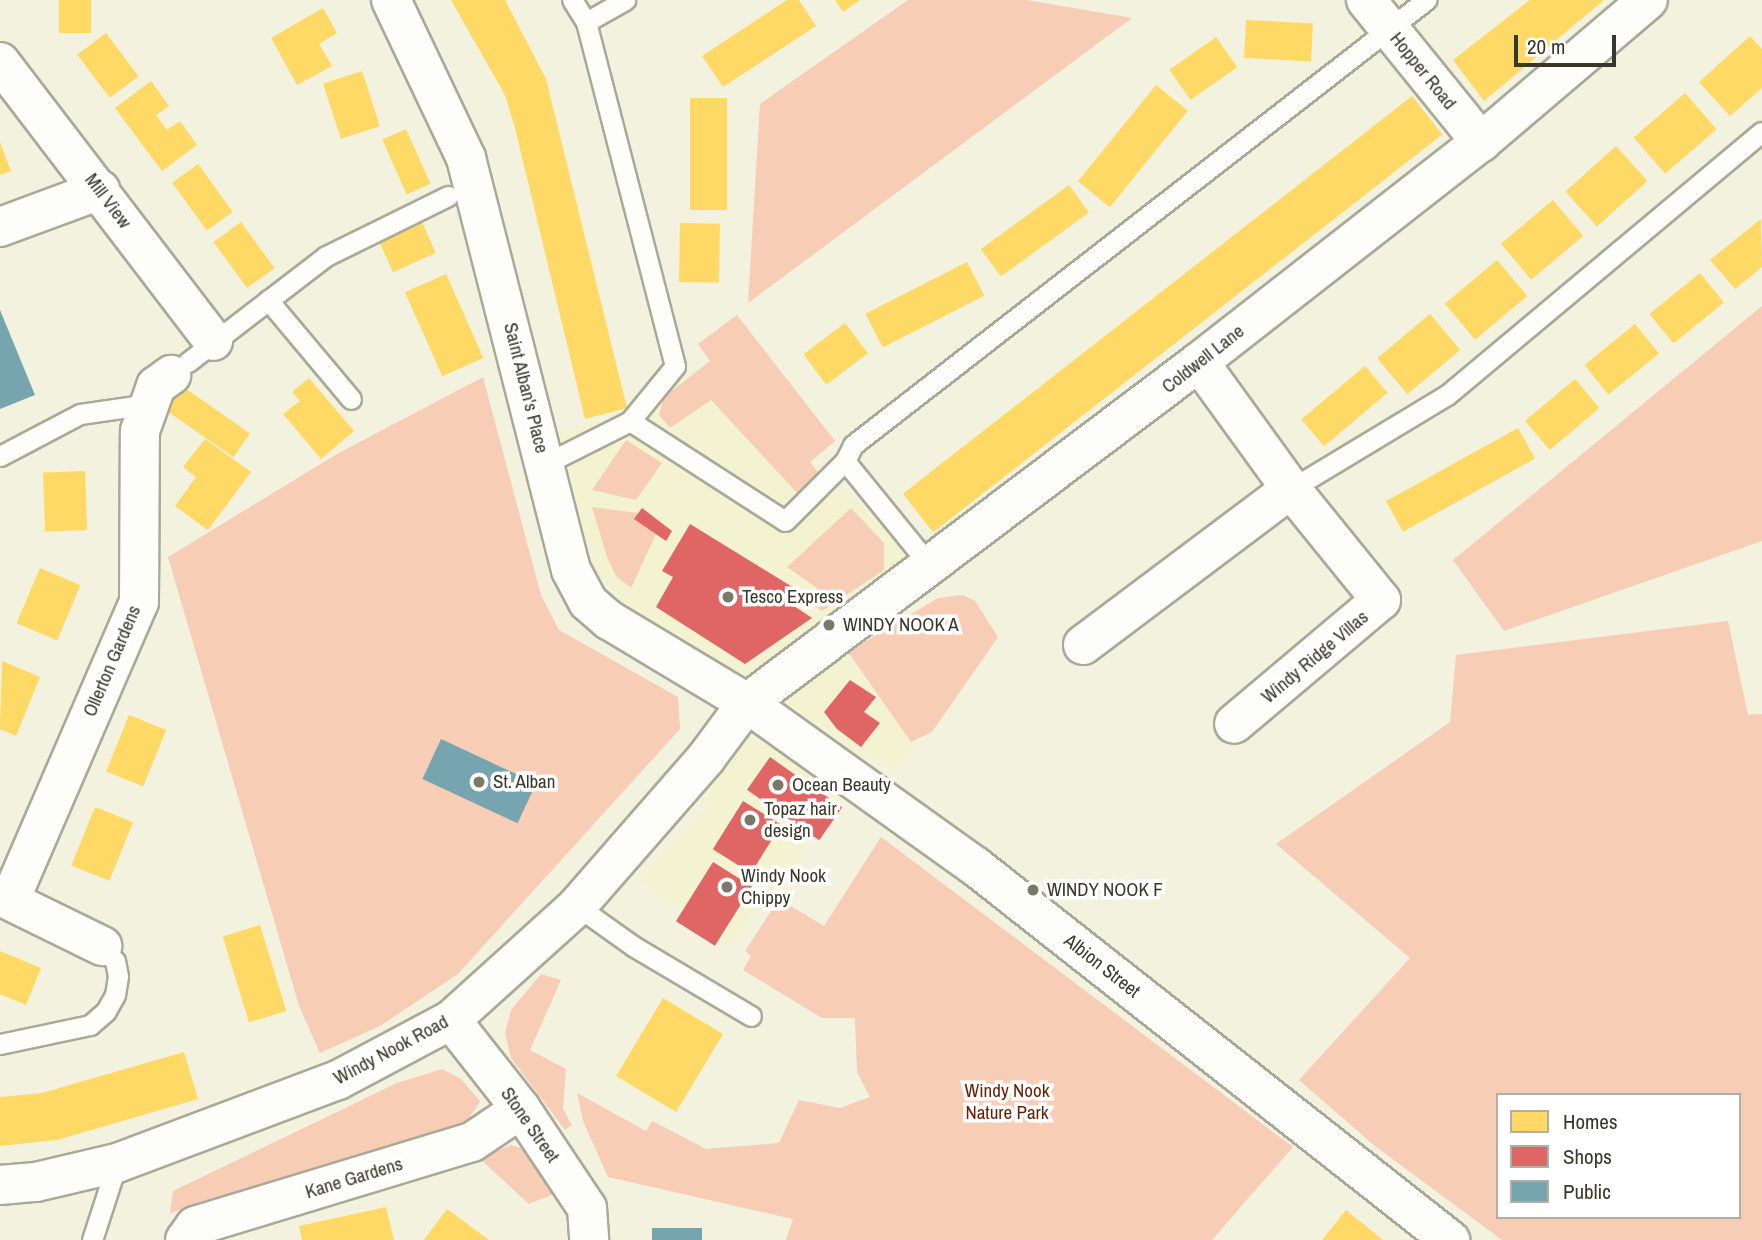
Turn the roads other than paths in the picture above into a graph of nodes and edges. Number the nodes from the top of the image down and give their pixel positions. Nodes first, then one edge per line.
1 (391, 0) edge
2 (572, 0) edge
3 (625, 0) edge
4 (1366, 0) edge
5 (1426, 0) edge
6 (1648, 0) edge
7 (586, 22) junction
8 (1390, 30) junction
9 (0, 62) edge
10 (1762, 131) edge
11 (1480, 142) junction
12 (100, 190) junction
13 (448, 196) dead end
14 (0, 227) edge
15 (268, 300) junction
16 (1199, 362) junction
17 (180, 370) junction
18 (351, 399) dead end
19 (630, 421) junction
20 (0, 456) edge
21 (845, 461) junction
22 (545, 464) junction
23 (1291, 489) junction
24 (932, 567) junction
25 (1083, 645) dead end
26 (747, 703) junction
27 (1234, 724) dead end
28 (5, 898) edge
29 (577, 906) junction
30 (102, 946) joint
31 (751, 1016) dead end
32 (451, 1020) junction
33 (0, 1044) edge
34 (521, 1109) junction
35 (117, 1163) junction
36 (0, 1185) edge
37 (92, 1240) edge
38 (185, 1240) edge
39 (589, 1240) edge
40 (1450, 1240) edge

1 - 22 street, Saint Alban's Place
2 - 7 lane
3 - 7 lane
4 - 8 street, Hopper Road
5 - 8 lane
6 - 11 street, Coldwell Lane
7 - 19 lane
8 - 11 street, Hopper Road
8 - 21 lane
9 - 12 street, Mill View
10 - 23 lane
11 - 16 street, Coldwell Lane
12 - 14 street
12 - 17 street, Mill View
13 - 15 lane
15 - 17 lane
15 - 18 lane
16 - 23 street, Windy Ridge Villas
16 - 24 street, Coldwell Lane
17 - 20 lane
17 - 28 street, Ollerton Gardens
19 - 21 lane
19 - 22 lane
21 - 24 lane
22 - 26 street, Saint Alban's Place
23 - 25 street
23 - 27 street, Windy Ridge Villas
24 - 26 street, Coldwell Lane
26 - 29 street, Windy Nook Road
26 - 40 street, Albion Street
28 - 30 street
29 - 31 lane
29 - 32 street, Windy Nook Road
30 - 33 lane
32 - 34 street, Stone Street
32 - 35 street, Windy Nook Road
34 - 38 street, Kane Gardens
34 - 39 street, Stone Street
35 - 36 street, Windy Nook Road
35 - 37 lane

